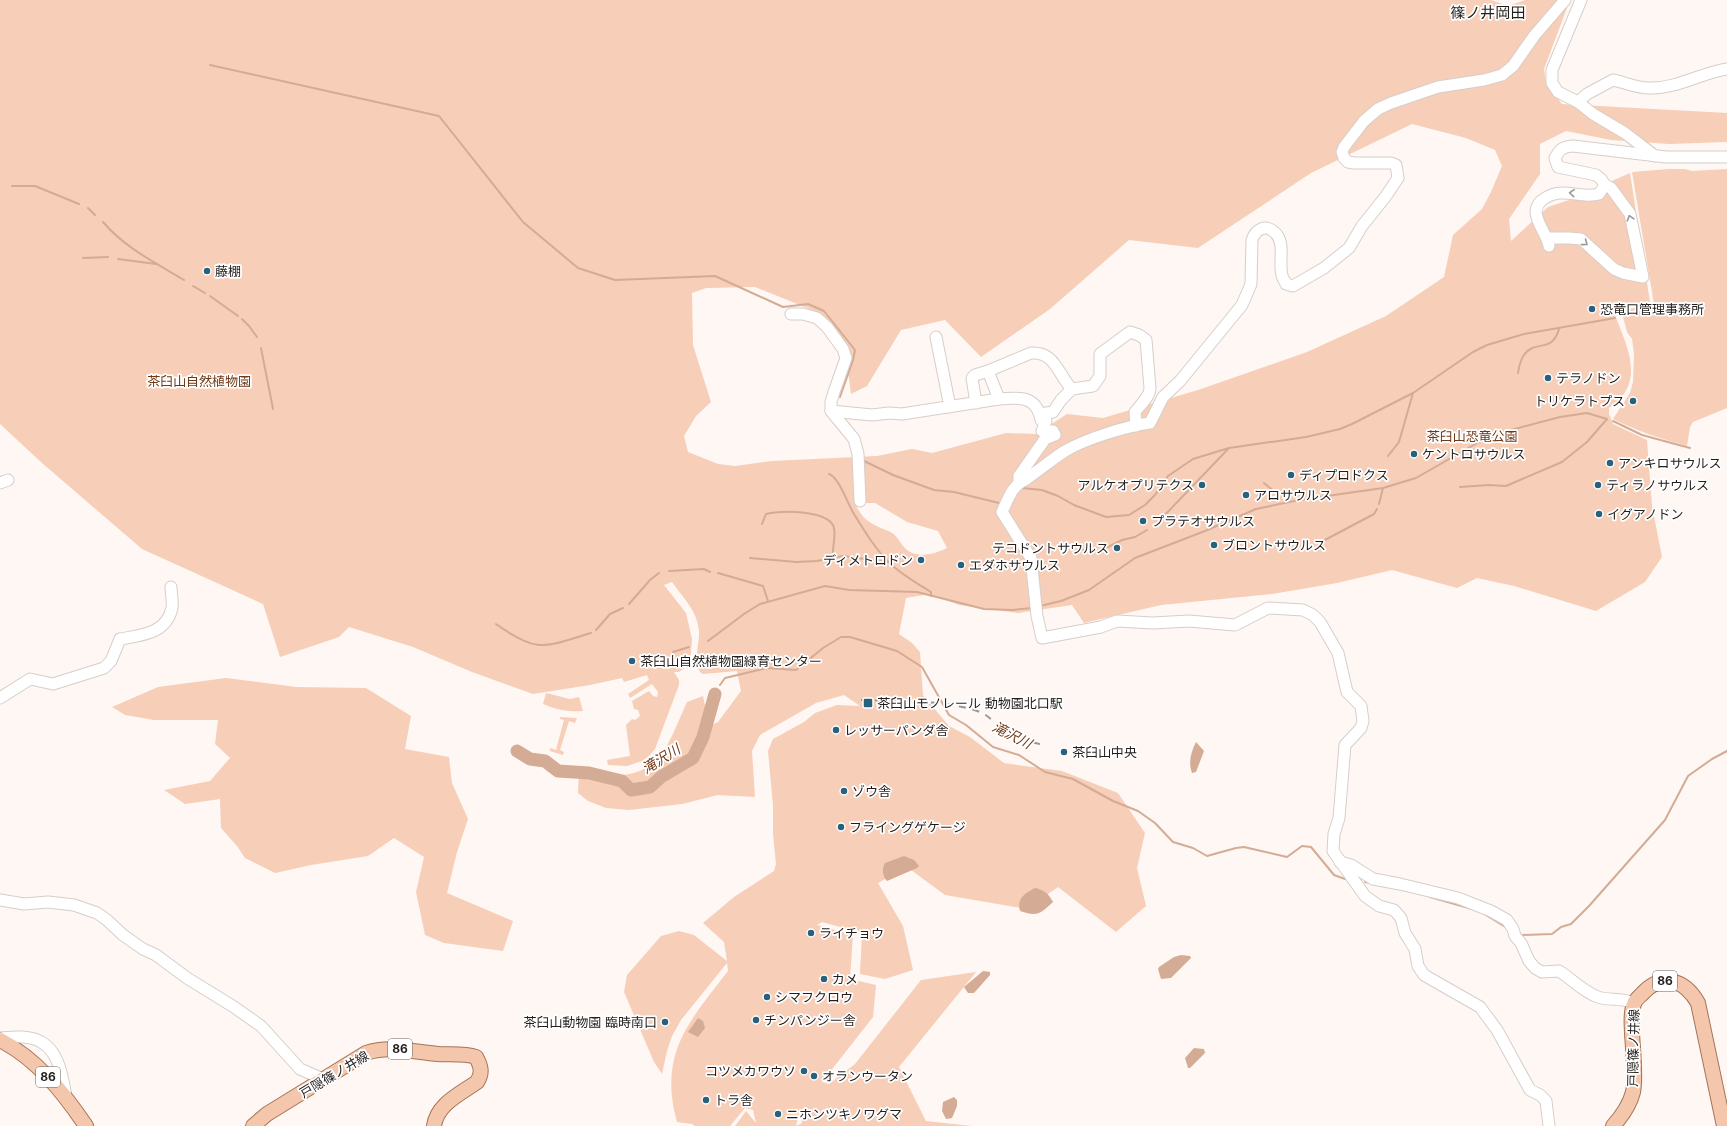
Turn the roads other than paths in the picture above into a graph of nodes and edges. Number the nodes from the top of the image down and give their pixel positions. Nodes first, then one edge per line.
1 (1565, 0) edge
2 (1581, 0) edge
3 (1727, 69) edge
4 (1578, 102) junction
5 (1655, 156) junction
6 (1727, 157) edge
7 (1605, 185) junction
8 (791, 314) dead end
9 (936, 337) dead end
10 (988, 371) junction
11 (1072, 389) junction
12 (999, 399) junction
13 (976, 403) junction
14 (950, 407) junction
15 (831, 411) junction
16 (1040, 414) junction
17 (1136, 426) junction
18 (1019, 482) junction
19 (860, 501) dead end
20 (171, 587) dead end
21 (0, 698) edge
22 (1340, 862) junction
23 (0, 900) edge
24 (1634, 1003) junction
25 (0, 1039) edge
26 (323, 1079) junction
27 (66, 1098) junction
28 (86, 1126) edge
29 (253, 1126) edge
30 (434, 1126) edge
31 (1549, 1126) edge
32 (1613, 1126) edge
33 (1724, 1126) edge

1 - 17 street
2 - 4 street
3 - 4 street
4 - 5 street
5 - 6 street
5 - 7 street
7 -> 7 street
8 - 15 street
9 - 14 street
10 - 11 street
10 - 12 street
10 - 13 street
11 - 16 street
11 - 17 street
12 - 13 street
12 - 16 street
13 - 14 street
14 - 15 street
15 - 19 street
16 - 18 street
17 - 18 street
18 - 22 street
20 - 21 street
22 - 24 street
22 - 31 street
23 - 26 street
24 - 32 main road, 戸隠篠ノ井線
24 - 33 main road, 戸隠篠ノ井線 / 86
25 - 27 main road, 86
25 - 27 street
26 - 29 main road, 戸隠篠ノ井線 / 86
26 - 30 main road, 戸隠篠ノ井線 / 86
27 - 28 main road, 86

